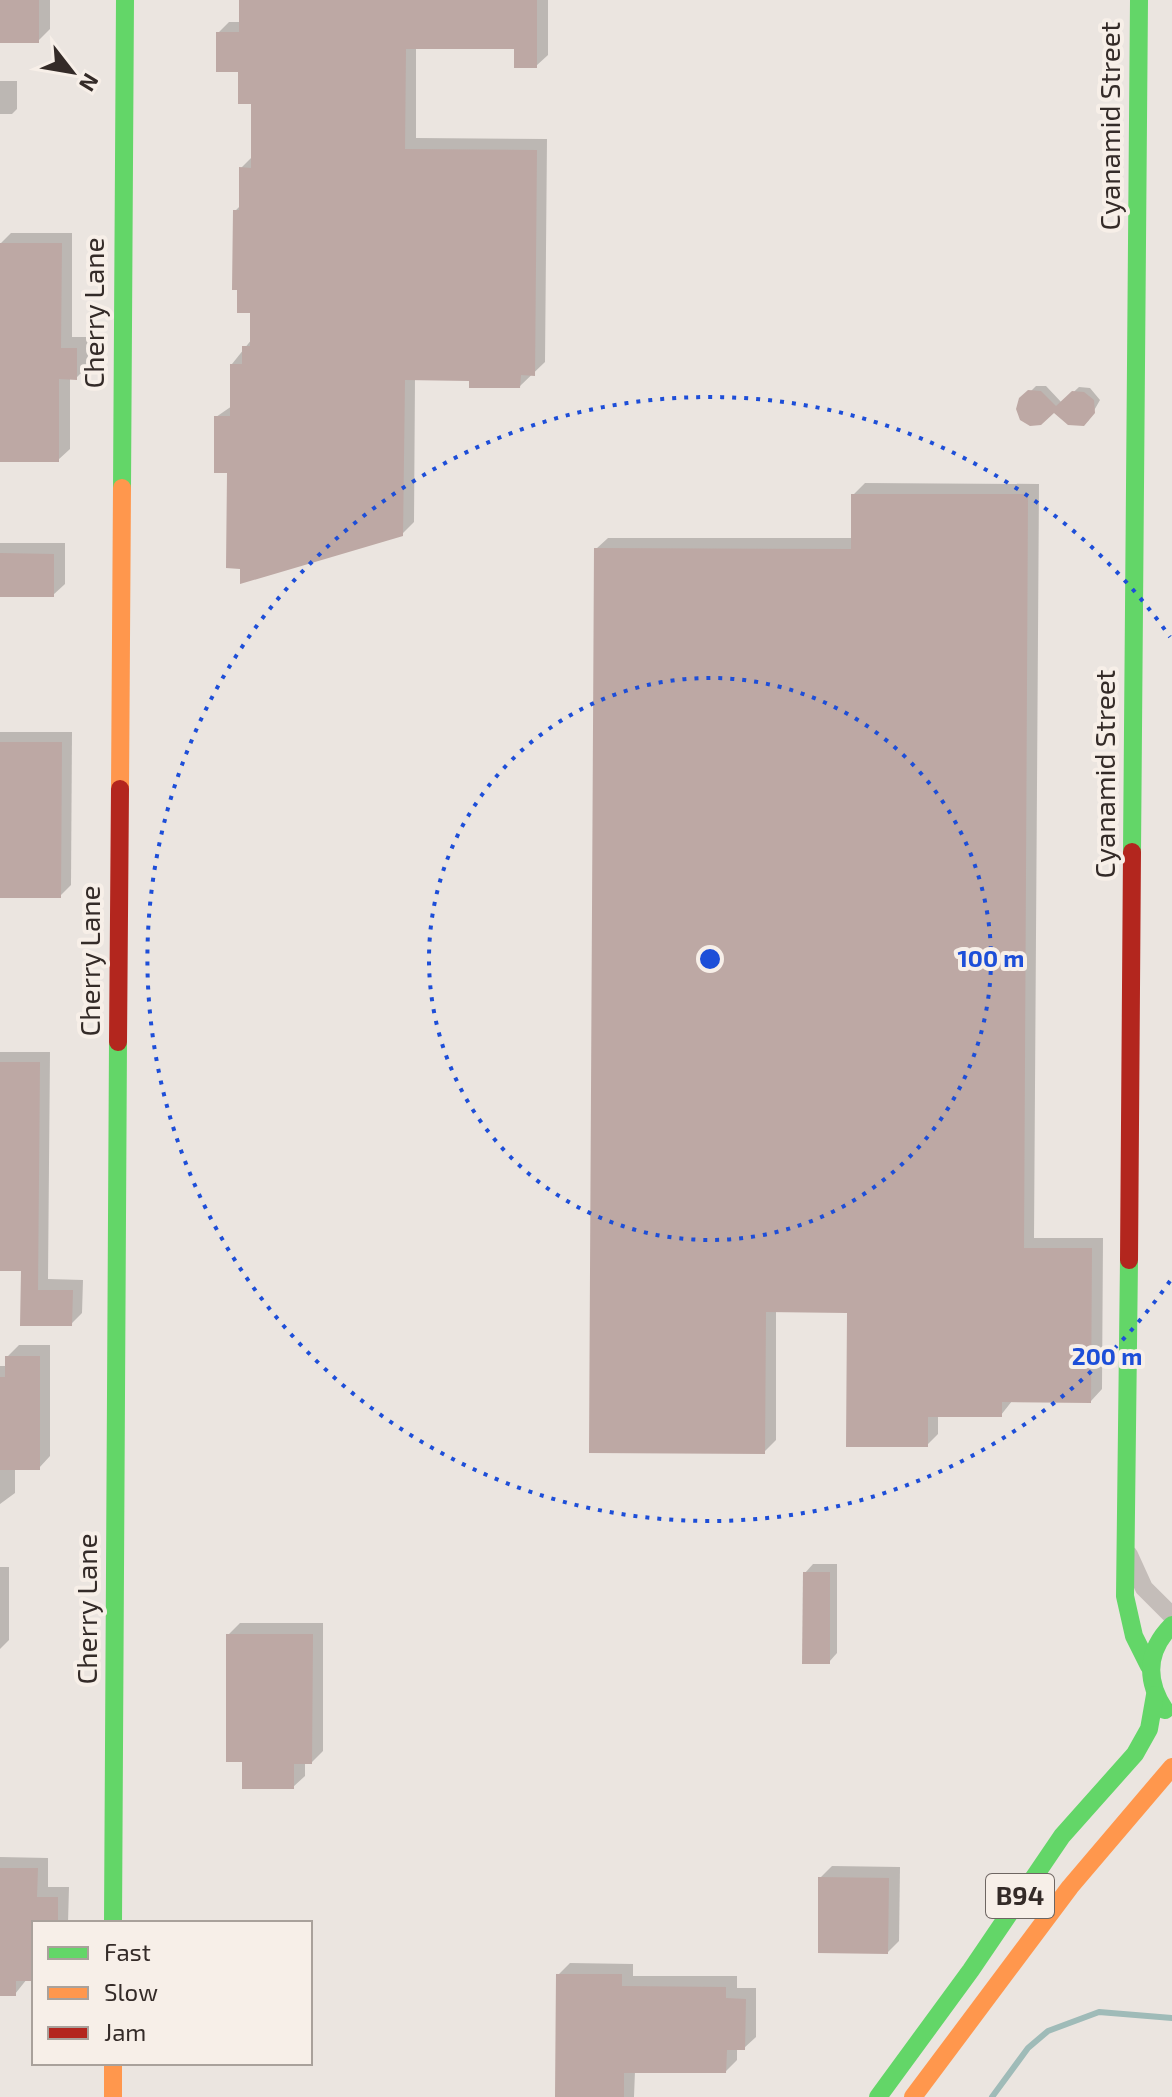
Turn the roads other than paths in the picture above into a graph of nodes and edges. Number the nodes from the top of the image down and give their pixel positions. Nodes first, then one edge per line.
1 (125, 0) edge
2 (1139, 0) edge
3 (1127, 1549) junction
4 (1172, 1616) edge
5 (1172, 1625) edge
6 (1149, 1666) junction
7 (1155, 1695) junction
8 (1172, 1715) edge
9 (1172, 1767) edge
10 (113, 1921) edge
11 (113, 2065) edge
12 (113, 2097) edge
13 (878, 2097) edge
14 (913, 2097) edge

1 - 10 street, Cherry Lane
2 - 3 street, Cyanamid Street
3 - 4 street, Cyanamid Street
3 - 6 street, Cyanamid Street
5 - 6 street
6 - 7 street, B94
7 - 8 street
7 - 13 street, B94
9 - 14 street, B94
11 - 12 street

